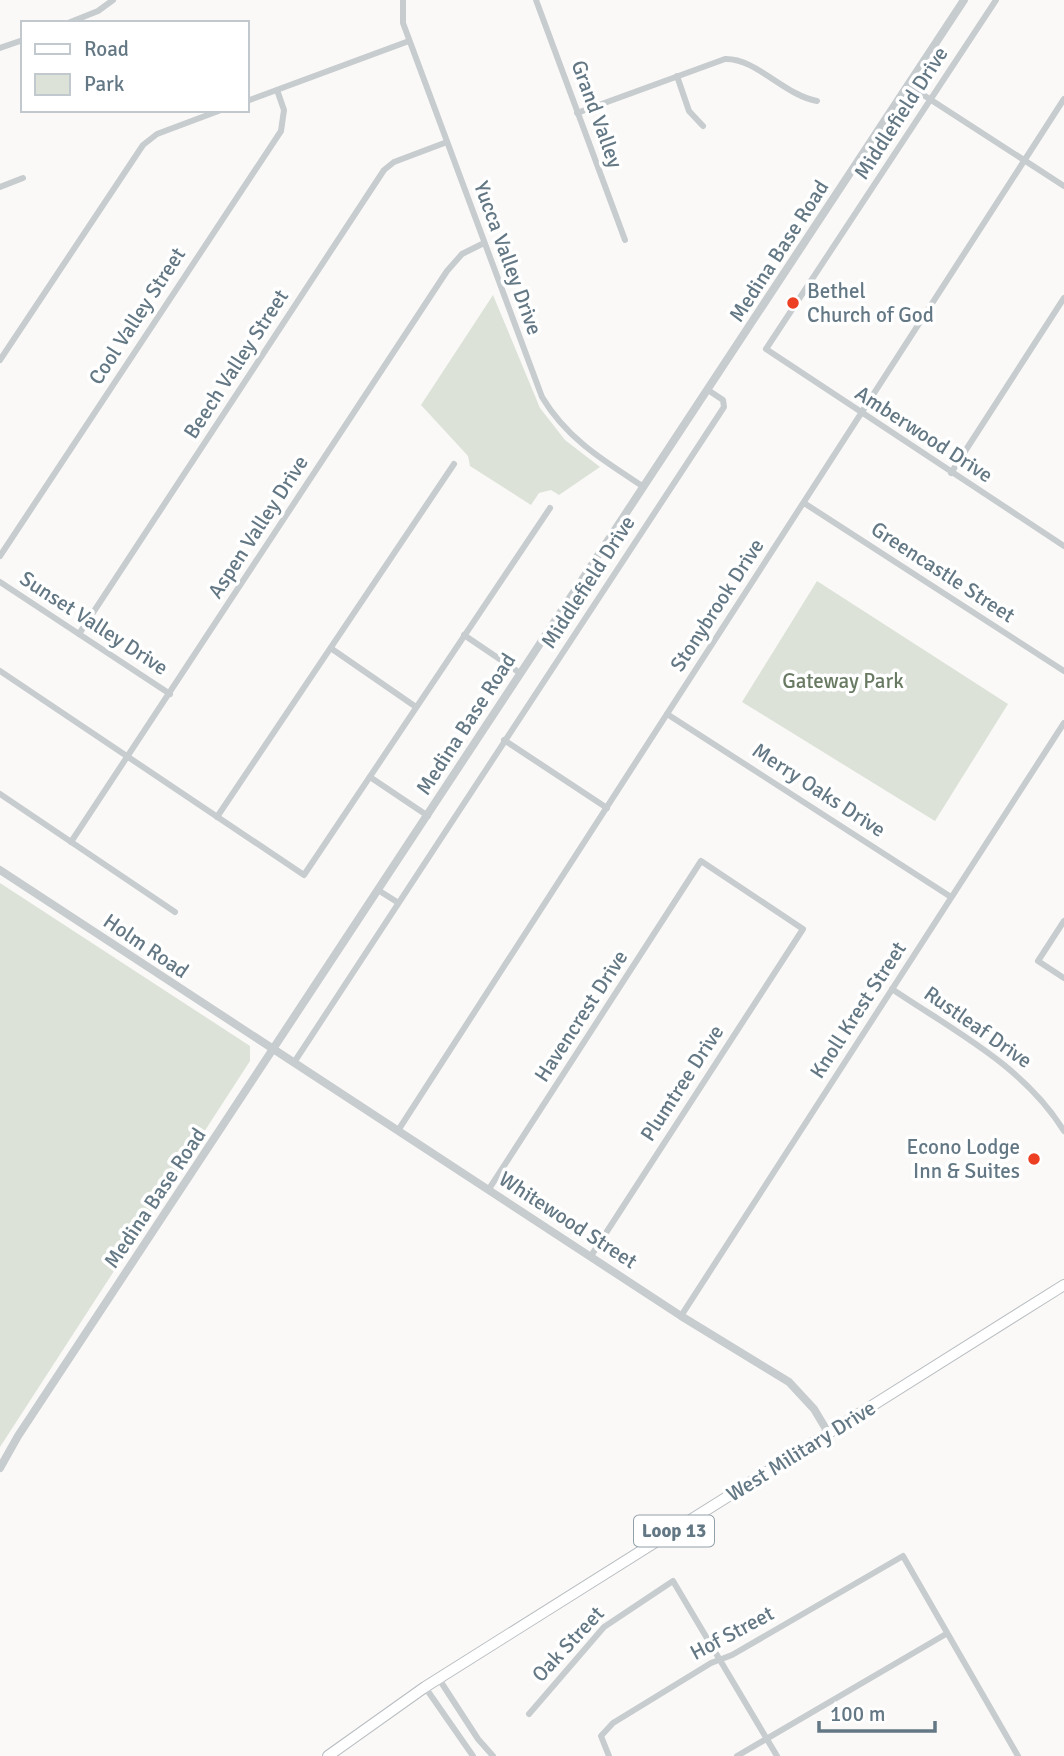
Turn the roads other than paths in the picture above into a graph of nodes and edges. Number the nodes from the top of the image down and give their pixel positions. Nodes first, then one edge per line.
1 (113, 0) edge
2 (403, 0) edge
3 (536, 0) edge
4 (964, 0) edge
5 (996, 0) edge
6 (73, 21) edge
7 (21, 41) edge
8 (409, 41) junction
9 (0, 48) edge
10 (677, 76) junction
11 (908, 85) junction
12 (277, 90) junction
13 (1064, 99) edge
14 (930, 100) junction
15 (248, 101) edge
16 (817, 101) dead end
17 (216, 112) edge
18 (577, 113) junction
19 (703, 126) dead end
20 (447, 142) junction
21 (1024, 161) junction
22 (23, 178) dead end
23 (1064, 186) edge
24 (0, 187) edge
25 (625, 240) dead end
26 (484, 243) junction
27 (1064, 298) edge
28 (766, 349) joint
29 (0, 360) edge
30 (708, 390) junction
31 (861, 414) junction
32 (454, 464) dead end
33 (951, 473) junction
34 (644, 487) junction
35 (804, 503) junction
36 (550, 508) dead end
37 (1064, 546) edge
38 (0, 556) edge
39 (0, 582) edge
40 (79, 634) junction
41 (464, 635) junction
42 (332, 649) junction
43 (0, 671) edge
44 (1064, 671) edge
45 (520, 673) junction
46 (170, 694) junction
47 (416, 707) junction
48 (667, 714) junction
49 (1064, 723) edge
50 (504, 740) junction
51 (128, 757) junction
52 (370, 777) junction
53 (0, 794) edge
54 (607, 807) junction
55 (217, 817) junction
56 (428, 817) junction
57 (71, 842) junction
58 (701, 861) joint
59 (0, 870) edge
60 (378, 890) junction
61 (951, 898) junction
62 (397, 902) junction
63 (175, 912) dead end
64 (1064, 921) edge
65 (1064, 978) edge
66 (892, 989) junction
67 (274, 1048) junction
68 (295, 1061) junction
69 (399, 1129) junction
70 (1064, 1131) edge
71 (489, 1189) junction
72 (591, 1256) junction
73 (1064, 1285) edge
74 (681, 1316) junction
75 (829, 1434) junction
76 (0, 1468) edge
77 (946, 1634) junction
78 (719, 1660) junction
79 (439, 1679) junction
80 (425, 1687) junction
81 (529, 1714) dead end
82 (767, 1739) junction
83 (328, 1756) edge
84 (473, 1756) edge
85 (493, 1756) edge
86 (609, 1756) edge
87 (737, 1756) edge
88 (777, 1756) edge
89 (1018, 1756) edge

1 - 6 street
2 - 8 street, Yucca Valley Drive
3 - 18 street, Grand Valley
4 - 11 street, Medina Base Road
5 - 14 street, Middlefield Drive
7 - 9 street
8 - 12 street
8 - 20 street, Yucca Valley Drive
10 - 16 street
10 - 18 street
10 - 19 street
11 - 14 street
11 - 30 street, Medina Base Road
12 - 15 street
12 - 38 street, Cool Valley Street
13 - 21 street, Stonybrook Drive
14 - 21 street
14 - 28 street, Middlefield Drive
17 - 29 street
18 - 25 street, Grand Valley
20 - 26 street, Yucca Valley Drive
20 - 40 street, Beech Valley Street
21 - 23 street
21 - 31 street, Stonybrook Drive
22 - 24 street
26 - 34 street, Yucca Valley Drive
26 - 46 street, Aspen Valley Drive
27 - 33 street
28 - 31 street, Amberwood Drive
30 - 34 street, Medina Base Road
30 - 50 street, Middlefield Drive
31 - 33 street, Amberwood Drive
31 - 35 street, Stonybrook Drive
32 - 42 street
33 - 37 street, Amberwood Drive
34 - 45 street, Medina Base Road
35 - 44 street, Greencastle Street
35 - 48 street, Stonybrook Drive
36 - 41 street
39 - 40 street, Sunset Valley Drive
40 - 46 street, Sunset Valley Drive
41 - 45 street
41 - 47 street
42 - 47 street
42 - 55 street
43 - 51 street
45 - 56 street, Medina Base Road
46 - 51 street, Aspen Valley Drive
47 - 52 street
48 - 54 street, Stonybrook Drive
48 - 61 street, Merry Oaks Drive
49 - 61 street, Knoll Krest Street
50 - 54 street
50 - 62 street, Middlefield Drive
51 - 55 street
51 - 57 street, Aspen Valley Drive
52 - 55 street
52 - 56 street
53 - 57 street
54 - 69 street, Stonybrook Drive
56 - 60 street, Medina Base Road
57 - 63 street
58 - 71 street, Havencrest Drive
58 - 72 street, Plumtree Drive
59 - 67 street, Holm Road
60 - 62 street
60 - 67 street, Medina Base Road
61 - 66 street, Knoll Krest Street
62 - 68 street, Middlefield Drive
64 - 65 street
66 - 70 street, Rustleaf Drive
66 - 74 street, Knoll Krest Street
67 - 68 street, Whitewood Street
67 - 76 street, Medina Base Road
68 - 69 street, Whitewood Street
69 - 71 street, Whitewood Street
71 - 72 street, Whitewood Street
72 - 74 street, Whitewood Street
73 - 75 main road, West Military Drive / Loop 13
74 - 75 street, Whitewood Street
75 - 79 main road, West Military Drive / Loop 13
77 - 78 street, Hof Street
77 - 82 street
77 - 89 street
78 - 81 street, Oak Street
78 - 82 street
78 - 86 street, Hof Street
79 - 80 main road, West Military Drive / Loop 13
79 - 85 street
80 - 83 main road, West Military Drive / Loop 13
80 - 84 street
82 - 87 street
82 - 88 street

